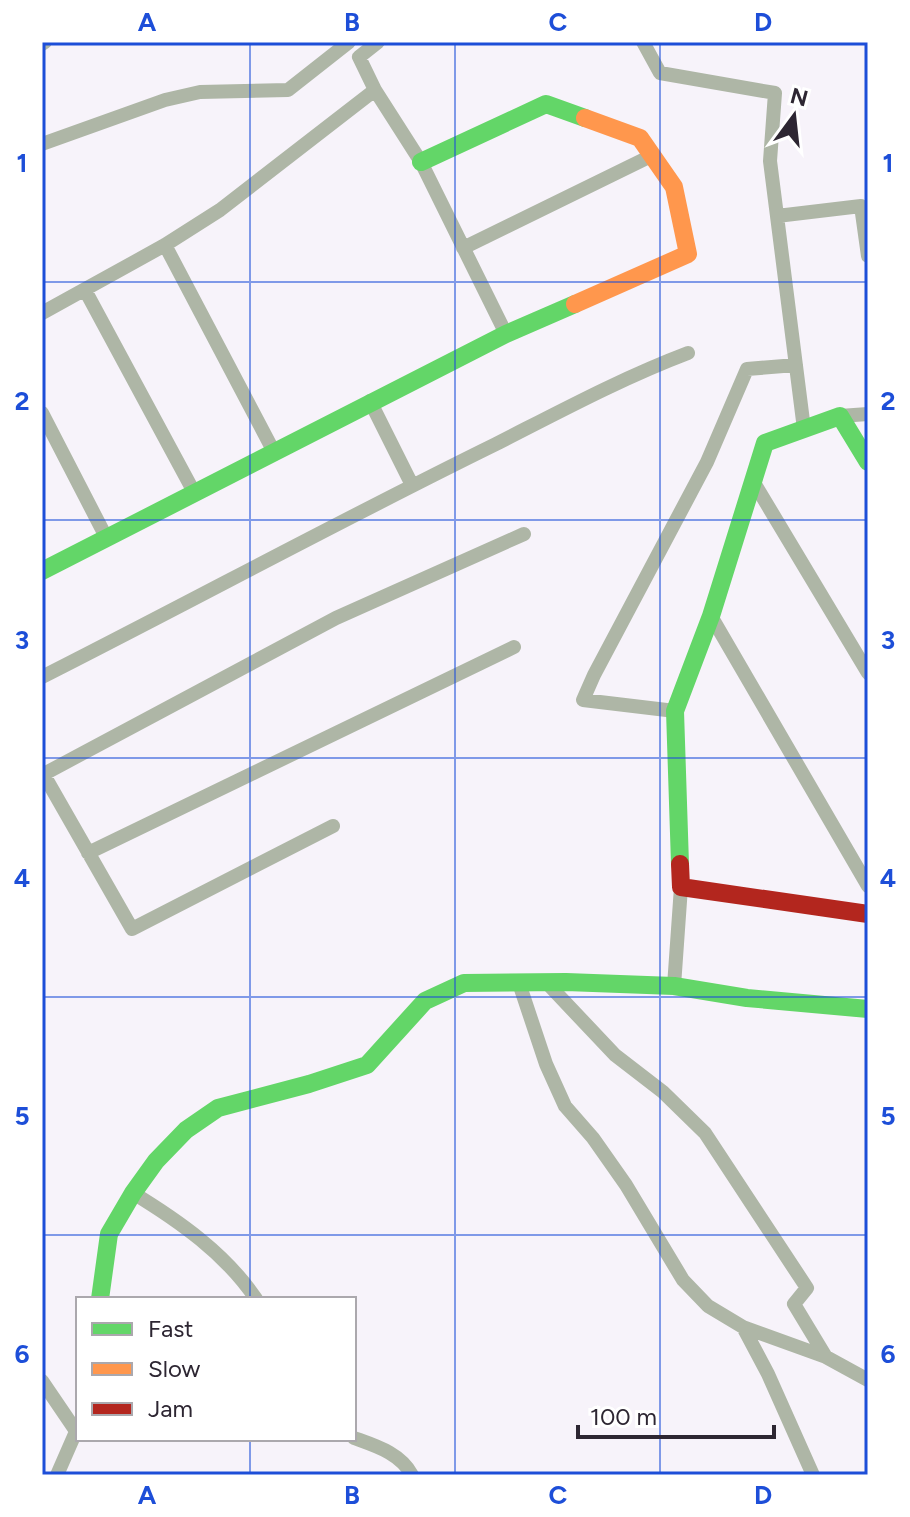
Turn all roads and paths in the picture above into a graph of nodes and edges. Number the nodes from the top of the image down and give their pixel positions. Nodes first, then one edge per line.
1 (349, 42) edge
2 (378, 42) edge
3 (643, 42) edge
4 (375, 90) junction
5 (42, 144) edge
6 (653, 155) junction
7 (421, 162) junction
8 (777, 216) junction
9 (165, 245) junction
10 (463, 248) junction
11 (868, 256) edge
12 (85, 290) junction
13 (42, 313) edge
14 (506, 334) junction
15 (688, 353) dead end
16 (796, 365) junction
17 (370, 401) junction
18 (42, 413) edge
19 (868, 414) edge
20 (840, 416) junction
21 (804, 429) junction
22 (274, 452) junction
23 (868, 462) edge
24 (753, 481) junction
25 (412, 485) junction
26 (195, 494) junction
27 (524, 534) dead end
28 (106, 537) junction
29 (42, 571) edge
30 (711, 616) junction
31 (514, 647) dead end
32 (868, 673) edge
33 (42, 677) edge
34 (675, 711) junction
35 (43, 775) edge
36 (333, 826) dead end
37 (88, 853) junction
38 (868, 886) edge
39 (681, 887) junction
40 (868, 914) edge
41 (546, 982) junction
42 (519, 983) junction
43 (674, 986) junction
44 (868, 1009) edge
45 (133, 1193) junction
46 (100, 1297) edge
47 (255, 1297) edge
48 (743, 1327) junction
49 (826, 1357) junction
50 (868, 1380) edge
51 (42, 1381) edge
52 (76, 1428) edge
53 (76, 1431) edge
54 (356, 1439) edge
55 (57, 1475) edge
56 (412, 1475) edge
57 (813, 1475) edge

1 - 5 street
2 - 4 street
3 - 8 street
4 - 7 street
4 - 9 street
6 - 7 street
6 - 10 street
6 - 14 street
7 - 10 street
8 - 11 street
8 - 16 street
9 - 12 street
9 - 22 street
10 - 14 street
12 - 13 street
12 - 26 street
14 - 17 street
15 - 25 street
16 - 21 street
16 - 34 street
17 - 22 street
17 - 25 street
18 - 28 street
19 - 20 street
20 - 21 street
20 - 23 street
21 - 24 street
22 - 26 street
24 - 30 street
24 - 32 street
25 - 33 street
26 - 28 street
27 - 35 street
28 - 29 street
30 - 34 street
30 - 38 street
31 - 37 street
34 - 39 street
35 - 37 street
36 - 37 street
39 - 40 street
39 - 43 street
41 - 42 street
41 - 43 street
41 - 49 street
42 - 45 street
42 - 48 street
43 - 44 street
45 - 46 street
45 - 47 street
48 - 49 street
48 - 57 street
49 - 50 street
51 - 52 street
53 - 55 street
54 - 56 street

